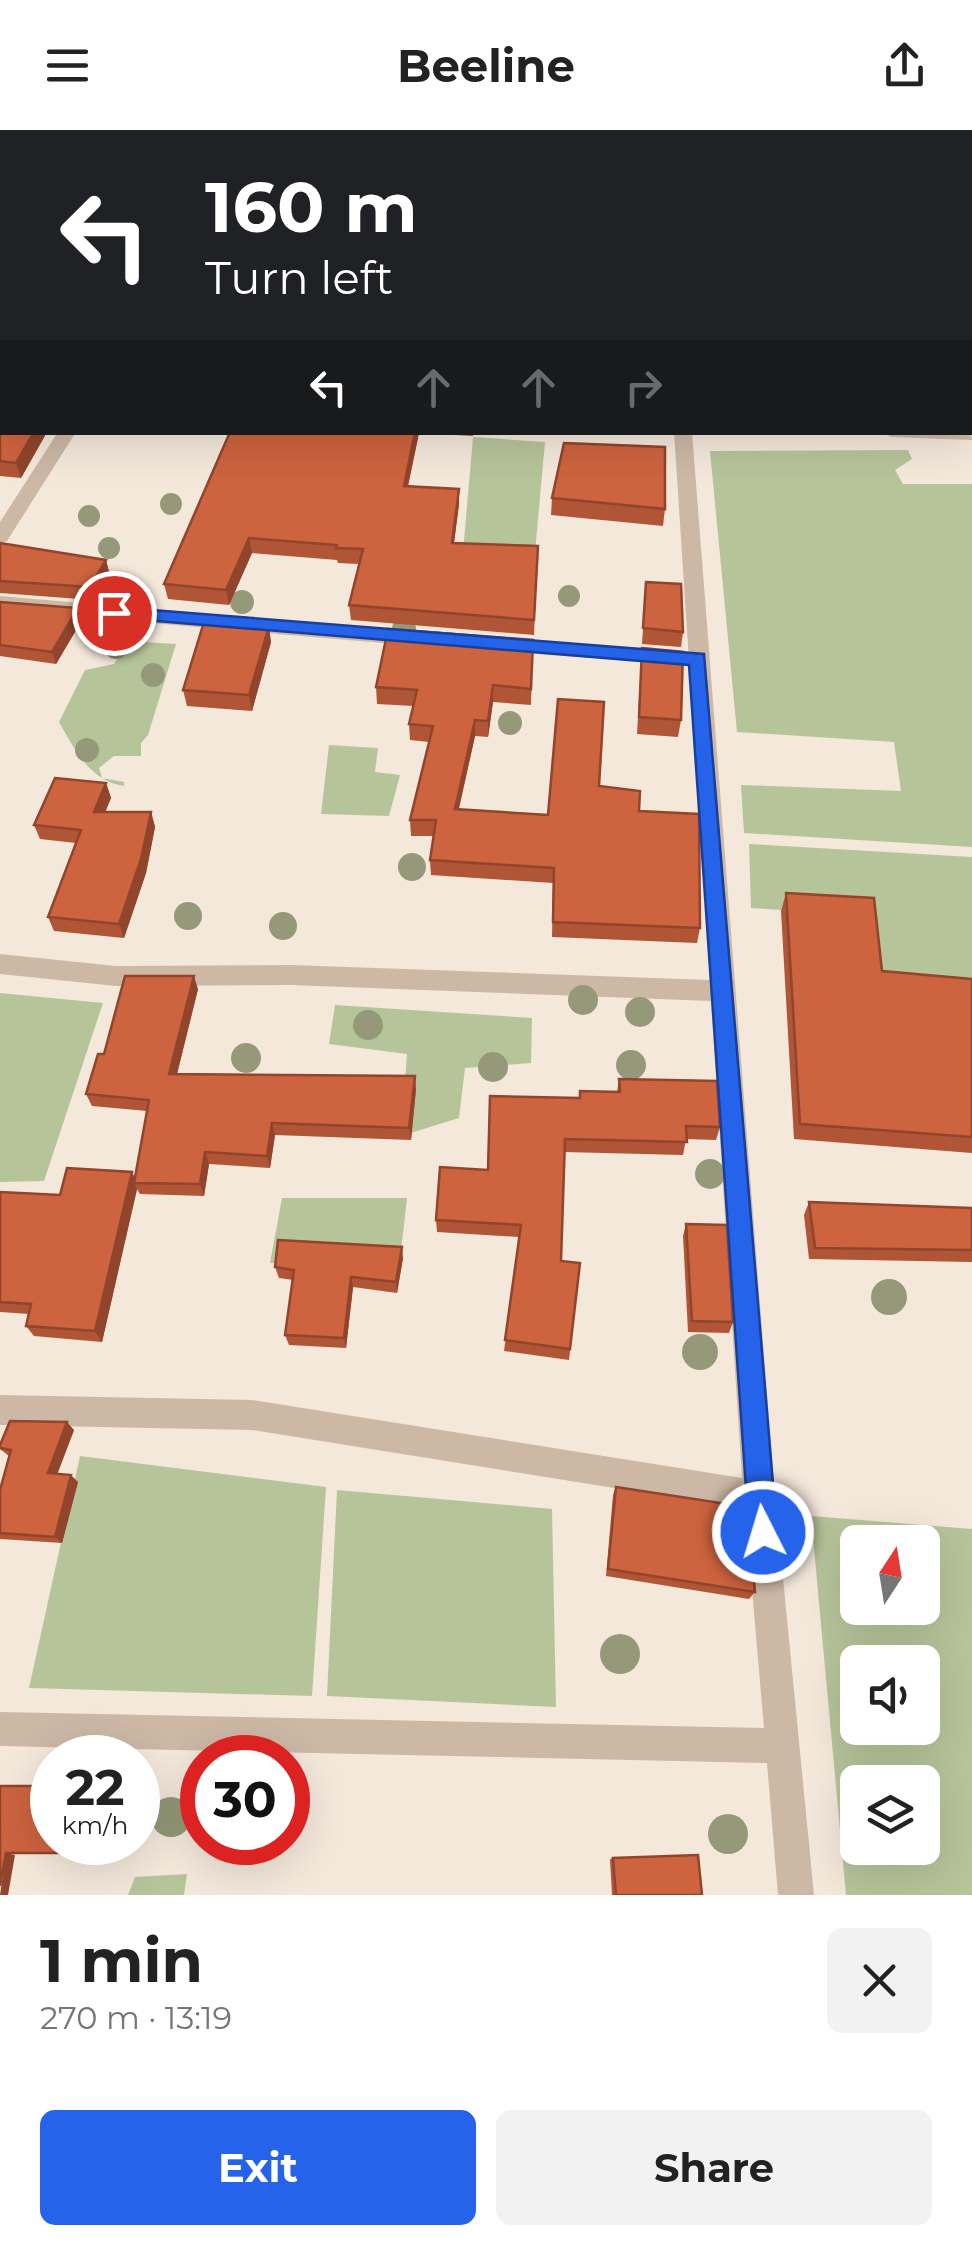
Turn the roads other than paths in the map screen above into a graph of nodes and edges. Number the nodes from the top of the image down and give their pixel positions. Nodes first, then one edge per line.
1 (65, 435) edge
2 (683, 435) edge
3 (0, 537) edge
4 (0, 603) edge
5 (435, 640) edge
6 (474, 644) edge
7 (698, 659) junction
8 (0, 964) edge
9 (722, 991) junction
10 (0, 1410) edge
11 (759, 1496) junction
12 (0, 1730) edge
13 (785, 1746) junction
14 (796, 1895) edge

1 - 3 street
2 - 7 street
4 - 5 street
6 - 7 street
7 - 9 street
8 - 9 street
9 - 11 street
10 - 11 street
11 - 13 street
12 - 13 street
13 - 14 street

